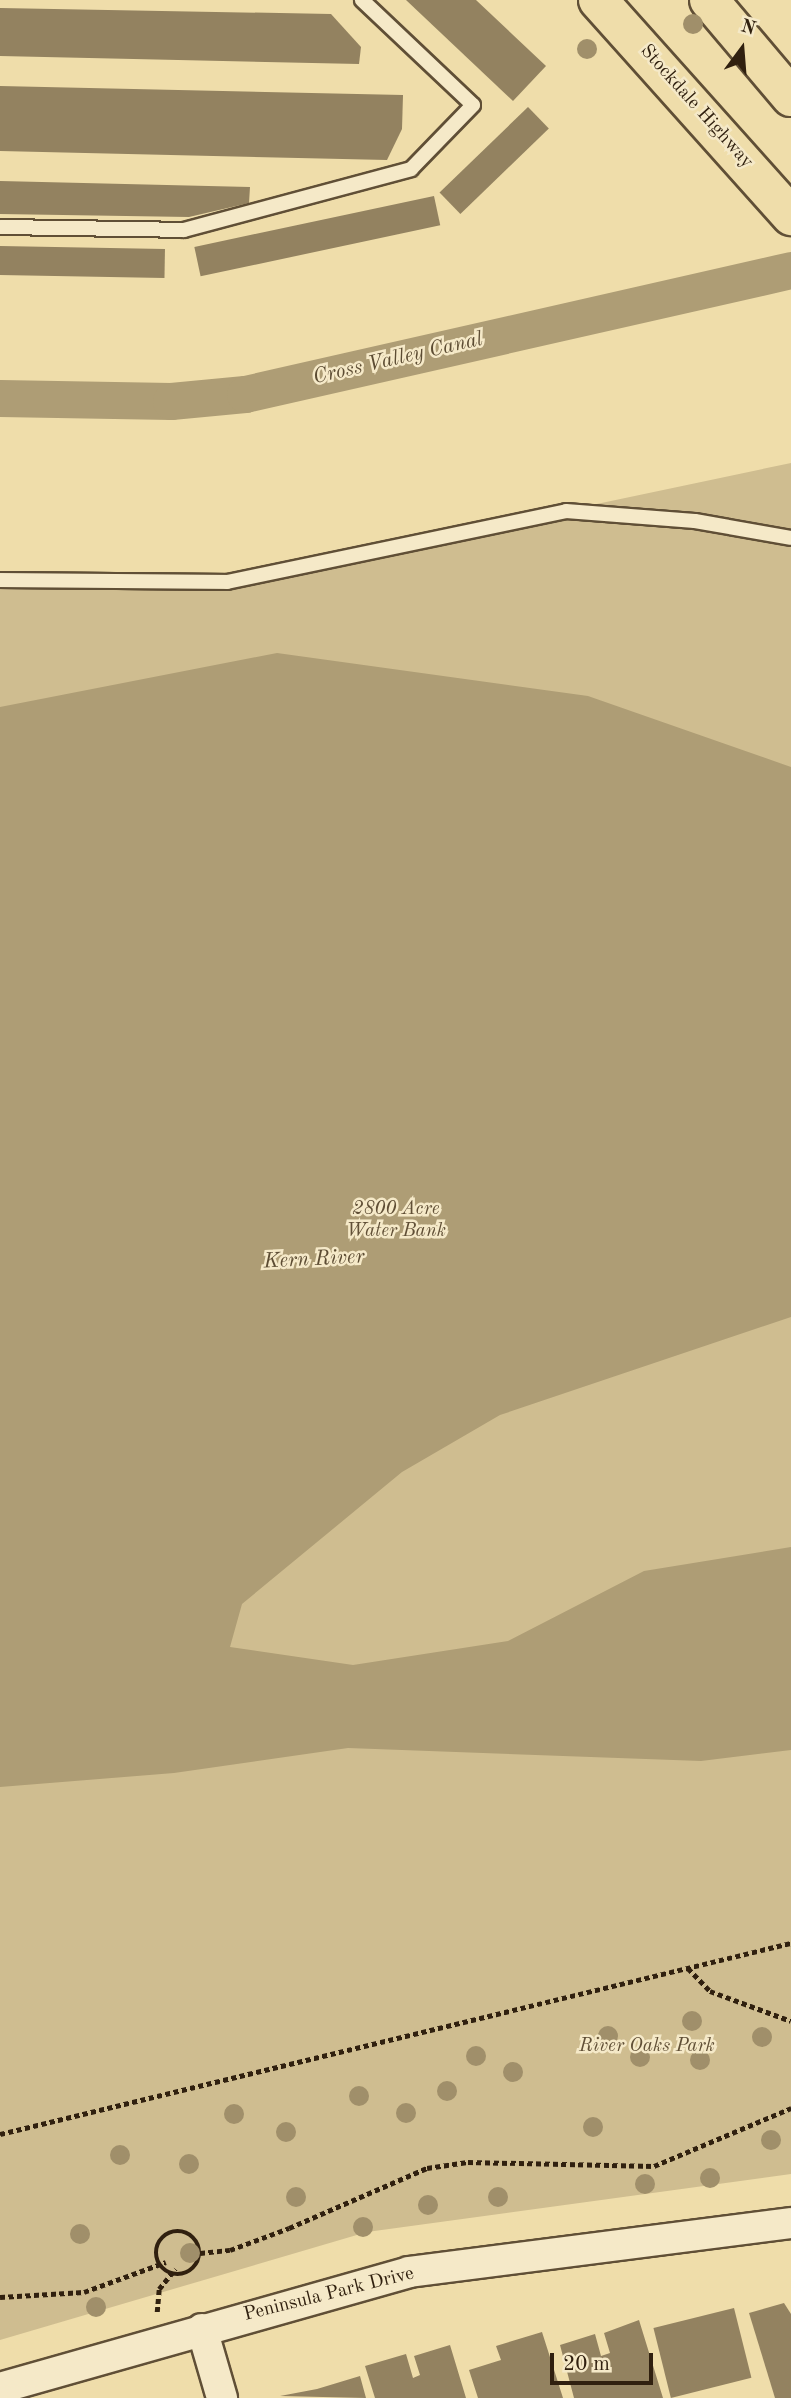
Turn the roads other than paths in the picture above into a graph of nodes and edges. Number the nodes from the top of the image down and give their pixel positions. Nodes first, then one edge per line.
1 (362, 0) edge
2 (598, 0) edge
3 (709, 0) edge
4 (791, 97) edge
5 (791, 216) edge
6 (0, 227) edge
7 (791, 538) edge
8 (0, 580) edge
9 (791, 2222) edge
10 (202, 2329) junction
11 (0, 2388) edge
12 (222, 2398) edge

1 - 6 lane
2 - 5 main road, Stockdale Highway
3 - 4 main road
7 - 8 lane
9 - 10 street, Peninsula Park Drive
10 - 11 street, Peninsula Park Drive
10 - 12 street

